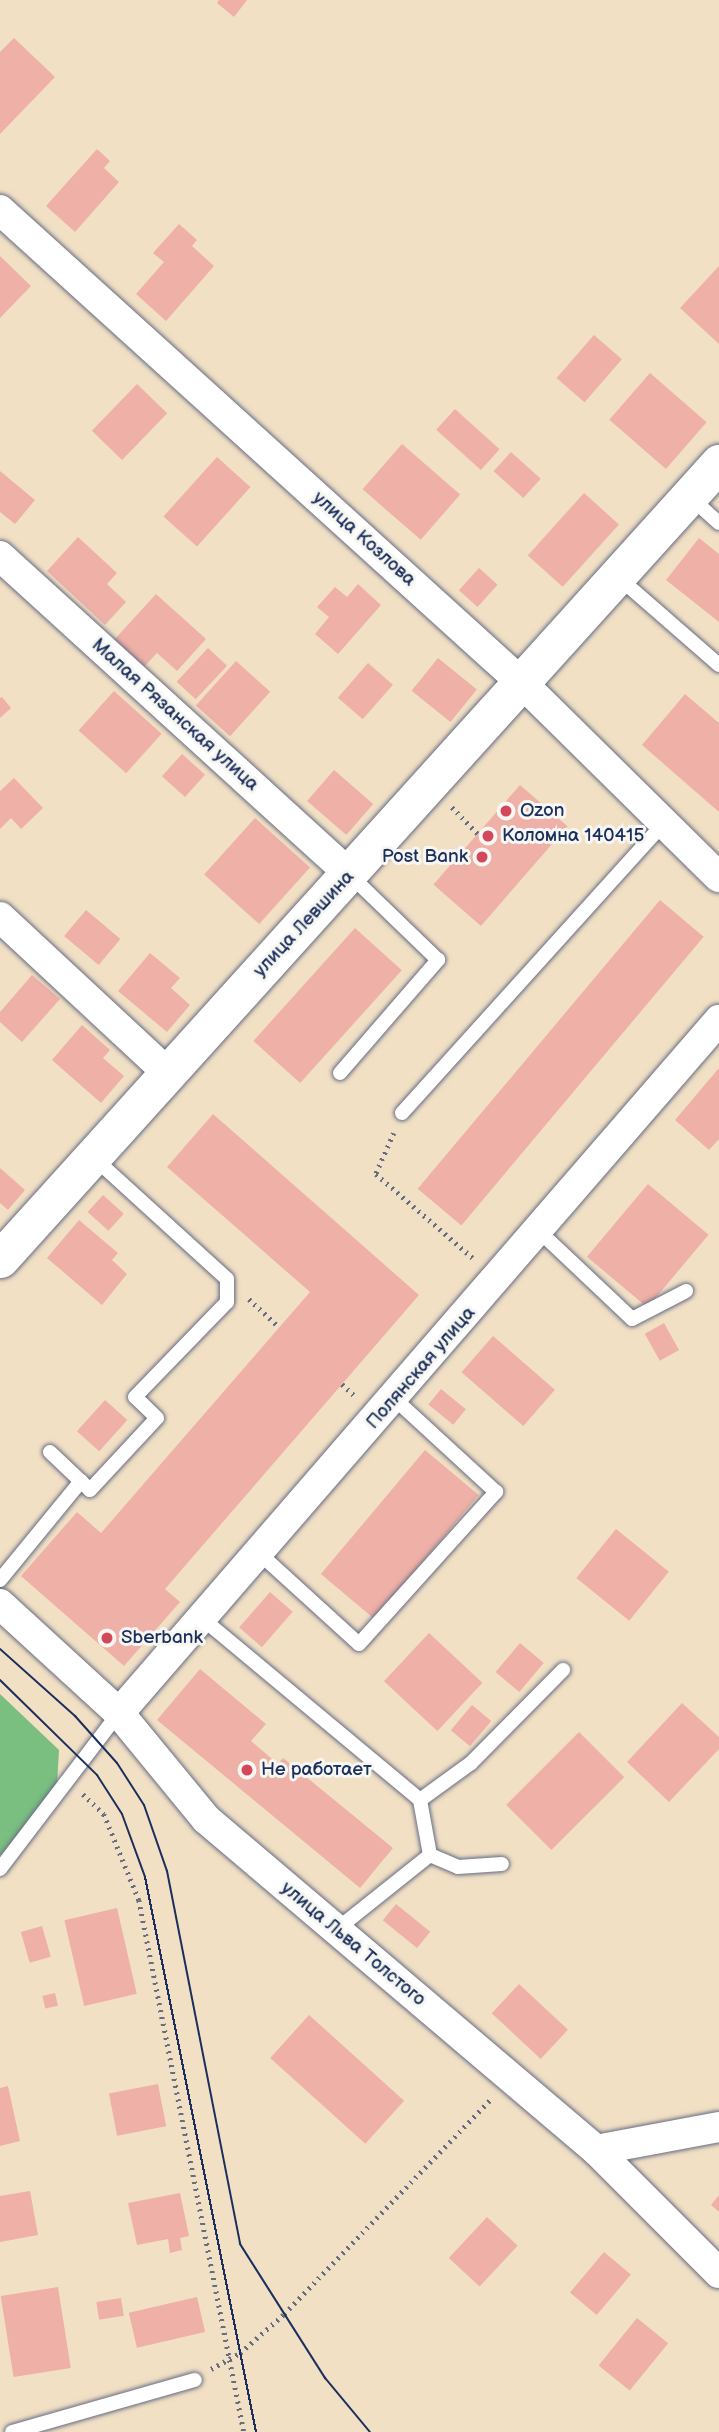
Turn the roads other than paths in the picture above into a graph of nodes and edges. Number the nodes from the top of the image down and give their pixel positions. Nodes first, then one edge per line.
1 (0, 210) edge
2 (719, 463) edge
3 (689, 496) junction
4 (719, 523) edge
5 (0, 556) edge
6 (617, 576) junction
7 (719, 665) edge
8 (522, 682) junction
9 (664, 823) junction
10 (349, 875) junction
11 (719, 877) edge
12 (0, 917) edge
13 (719, 1020) edge
14 (167, 1072) junction
15 (340, 1073) dead end
16 (402, 1113) road end
17 (92, 1157) junction
18 (539, 1231) junction
19 (0, 1259) edge
20 (686, 1291) dead end
21 (395, 1399) junction
22 (50, 1452) dead end
23 (81, 1481) junction
24 (259, 1553) junction
25 (0, 1580) edge
26 (0, 1604) edge
27 (202, 1619) junction
28 (563, 1670) dead end
29 (119, 1713) junction
30 (421, 1800) junction
31 (430, 1855) junction
32 (502, 1864) dead end
33 (0, 1869) edge
34 (336, 1930) junction
35 (719, 2127) edge
36 (597, 2150) junction
37 (719, 2273) edge
38 (195, 2379) road end
39 (12, 2432) edge

1 - 8 street, улица Козлова
2 - 3 street, улица Левшина
3 - 4 lane
3 - 6 street, улица Левшина
5 - 10 street, Малая Рязанская улица
6 - 7 lane
6 - 8 street, улица Левшина
8 - 9 street, улица Козлова
8 - 10 street, улица Левшина
9 - 11 street, улица Козлова
9 - 16 lane
10 - 14 street, улица Левшина
10 - 15 lane
12 - 14 street
13 - 18 street, Полянская улица
14 - 17 street, улица Левшина
17 - 19 street, улица Левшина
17 - 23 lane
18 - 20 lane
18 - 21 street, Полянская улица
21 - 24 street, Полянская улица
21 - 24 lane
22 - 23 lane
23 - 25 lane
24 - 27 street, Полянская улица
26 - 29 street, улица Льва Толстого
27 - 29 street, Полянская улица
27 - 30 lane
28 - 30 lane
29 - 33 lane
29 - 34 street, улица Льва Толстого
30 - 31 lane
31 - 32 lane
31 - 34 lane
34 - 36 street, улица Льва Толстого
35 - 36 street
36 - 37 street, улица Льва Толстого
38 - 39 lane

